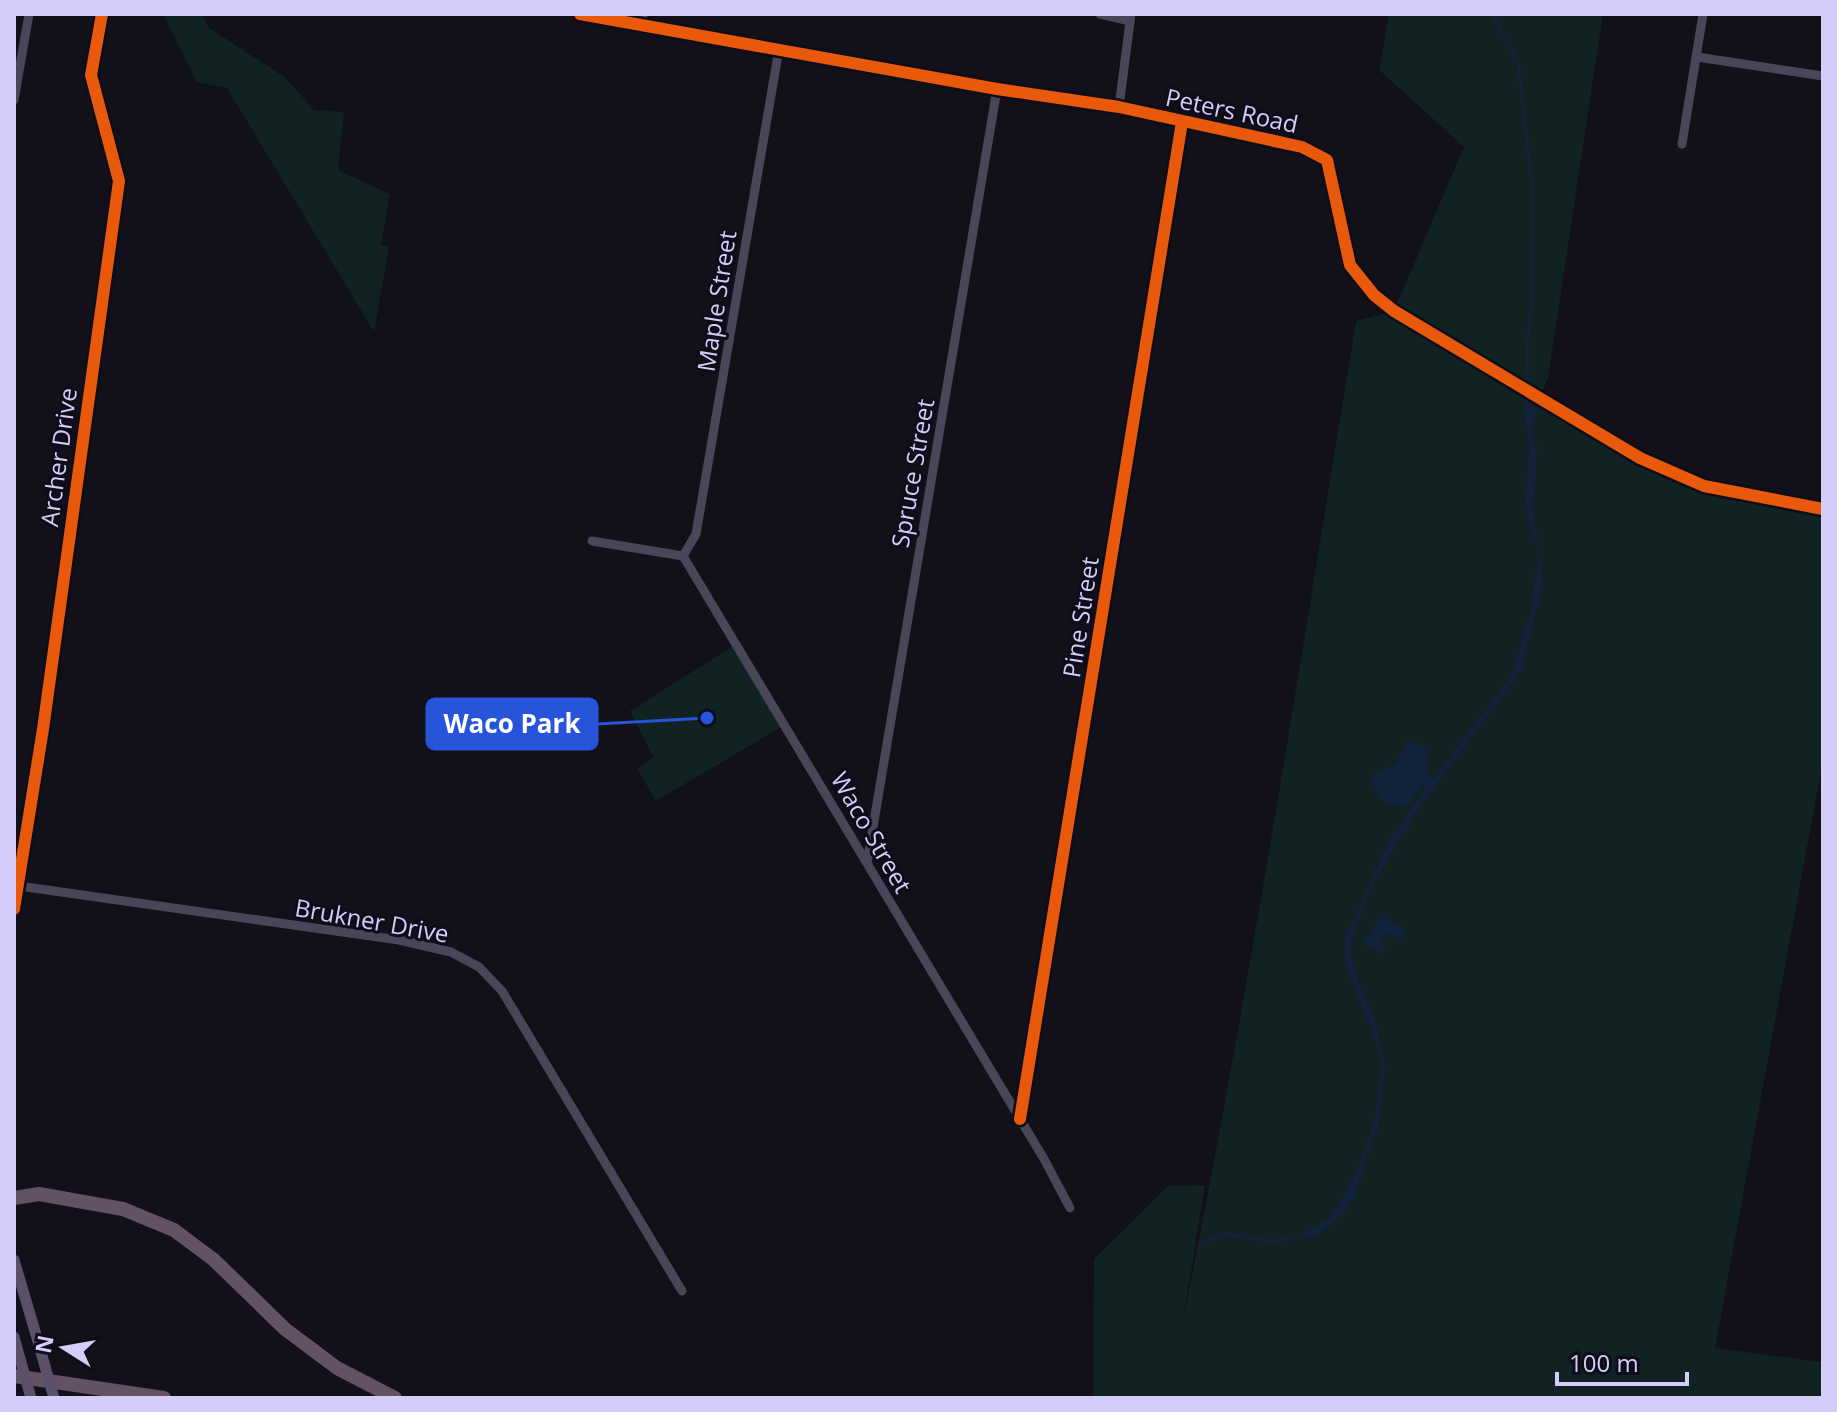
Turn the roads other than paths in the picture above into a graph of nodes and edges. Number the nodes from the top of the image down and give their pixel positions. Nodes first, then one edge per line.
1 (29, 14) edge
2 (102, 14) edge
3 (580, 14) edge
4 (643, 14) edge
5 (1100, 14) edge
6 (1703, 14) edge
7 (1131, 17) edge
8 (641, 26) junction
9 (779, 49) junction
10 (1697, 57) junction
11 (1823, 76) edge
12 (997, 89) junction
13 (14, 100) edge
14 (1119, 107) junction
15 (1182, 122) junction
16 (1682, 144) dead end
17 (1823, 509) edge
18 (592, 541) dead end
19 (683, 556) junction
20 (866, 863) junction
21 (19, 886) junction
22 (14, 909) edge
23 (1020, 1119) junction
24 (14, 1198) edge
25 (1070, 1208) dead end
26 (14, 1260) edge
27 (682, 1291) dead end
28 (14, 1337) edge
29 (14, 1376) edge
30 (31, 1398) edge
31 (54, 1398) edge
32 (164, 1398) edge
33 (395, 1398) edge

1 - 13 street
2 - 21 street, Archer Drive
3 - 8 street, Peters Road
4 - 8 street
5 - 7 street
6 - 10 street
7 - 14 street
8 - 9 street, Peters Road
9 - 12 street, Peters Road
9 - 19 street, Maple Street
10 - 11 street
10 - 16 street
12 - 14 street, Peters Road
12 - 20 street, Spruce Street
14 - 15 street, Peters Road
15 - 17 street, Peters Road
15 - 23 street, Pine Street
18 - 19 street
19 - 20 street, Waco Street
20 - 23 street, Waco Street
21 - 22 street, Archer Drive
21 - 27 street, Brukner Drive
23 - 25 street, Waco Street
24 - 33 highway
26 - 31 main road, bridge
28 - 30 main road, bridge
29 - 32 highway

